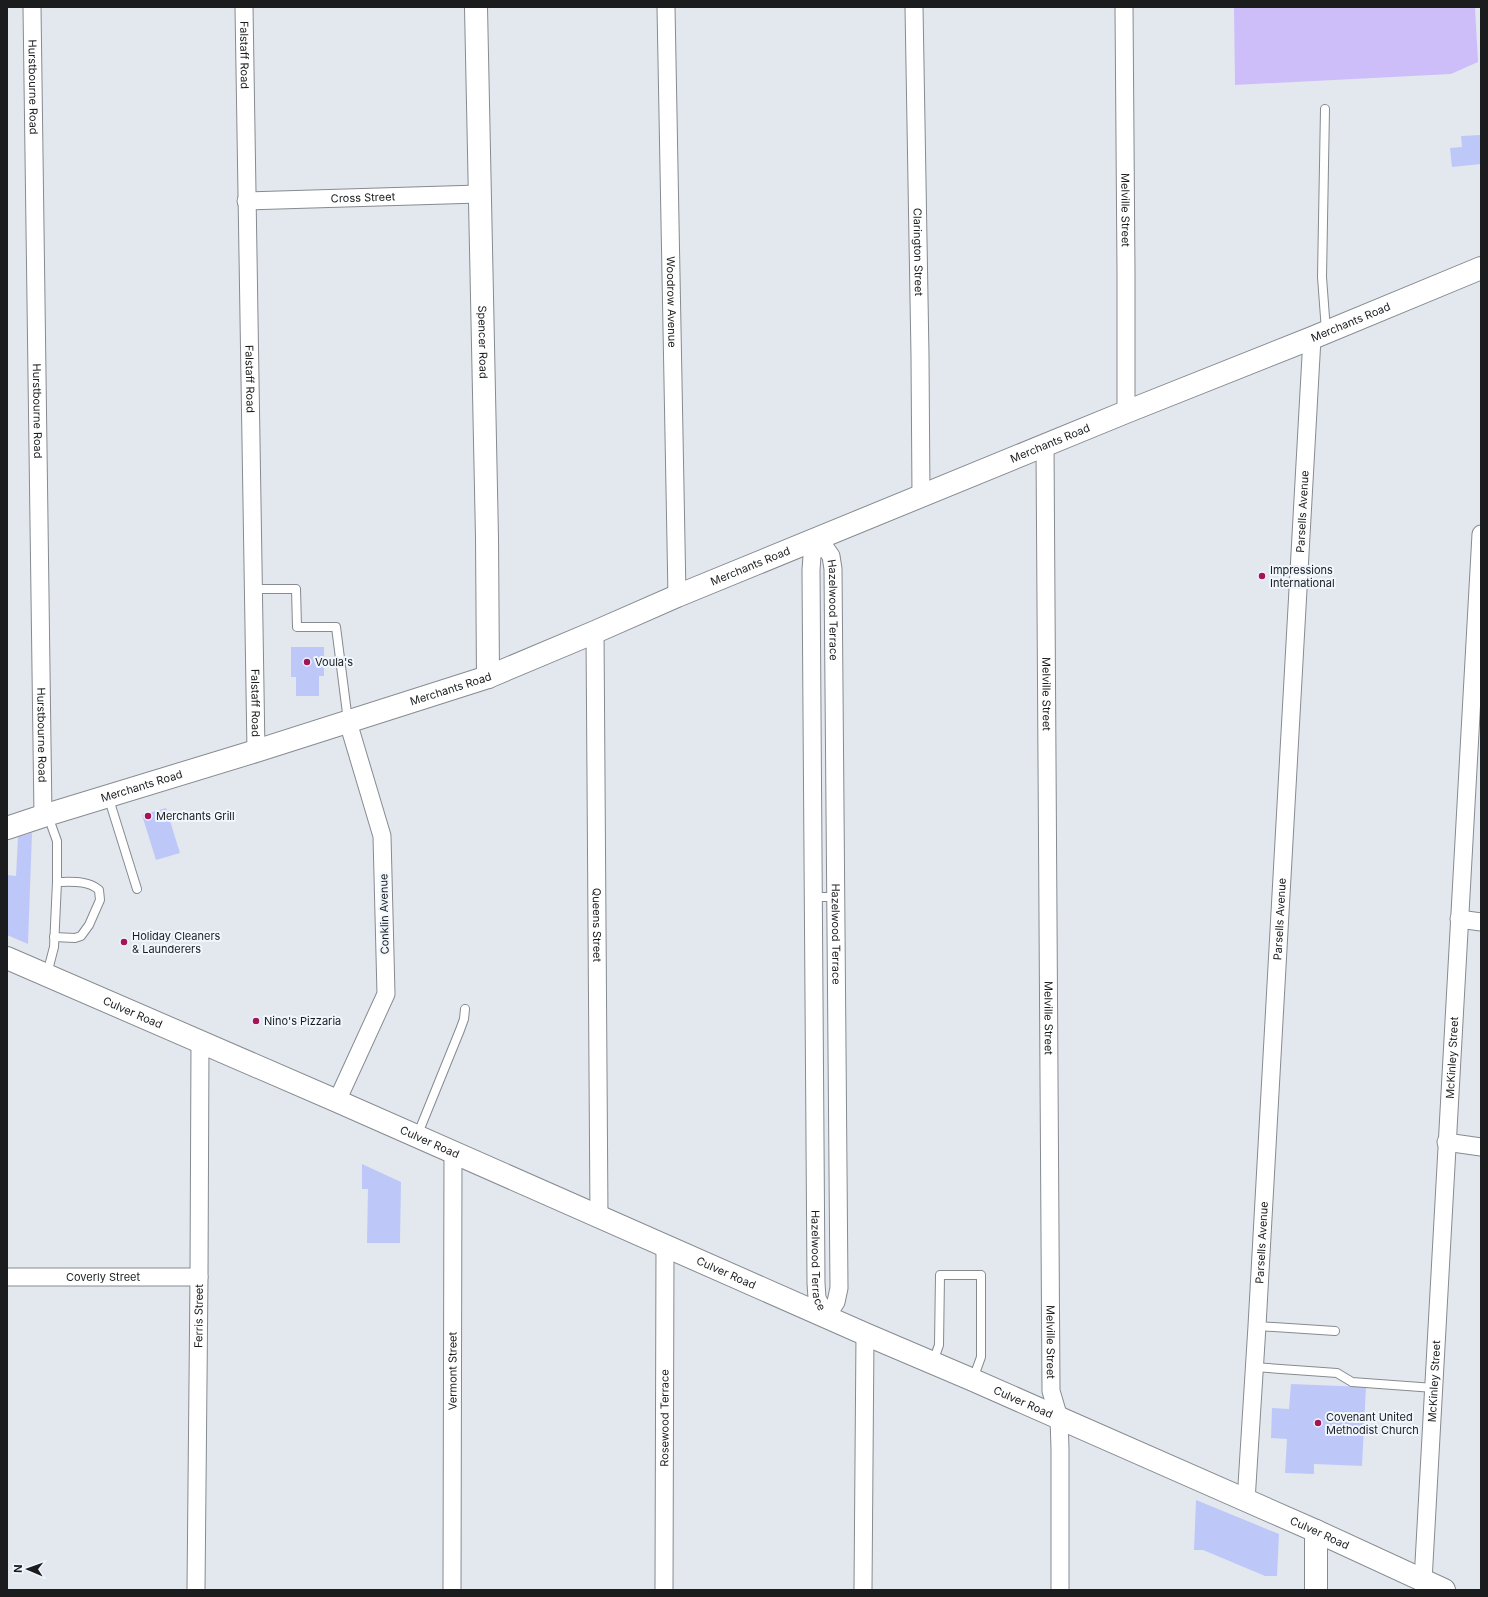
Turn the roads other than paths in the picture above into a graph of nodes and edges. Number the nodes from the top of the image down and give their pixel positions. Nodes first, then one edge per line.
1 (32, 7) edge
2 (244, 7) edge
3 (476, 7) edge
4 (666, 7) edge
5 (914, 7) edge
6 (1124, 7) edge
7 (1325, 109) dead end
8 (479, 194) junction
9 (246, 200) junction
10 (1481, 268) edge
11 (1319, 335) junction
12 (1126, 412) junction
13 (1045, 446) junction
14 (921, 496) junction
15 (1481, 534) edge
16 (819, 539) junction
17 (254, 589) junction
18 (677, 596) junction
19 (595, 632) junction
20 (488, 677) junction
21 (1477, 697) edge
22 (348, 722) junction
23 (256, 751) junction
24 (108, 796) junction
25 (45, 815) junction
26 (7, 828) edge
27 (57, 882) junction
28 (137, 889) dead end
29 (813, 897) junction
30 (835, 897) junction
31 (1459, 919) junction
32 (1481, 922) edge
33 (54, 937) junction
34 (7, 958) edge
35 (46, 975) junction
36 (465, 1010) dead end
37 (200, 1042) junction
38 (338, 1101) junction
39 (417, 1137) junction
40 (1446, 1142) junction
41 (1481, 1147) edge
42 (453, 1152) junction
43 (599, 1217) junction
44 (665, 1246) junction
45 (7, 1277) edge
46 (199, 1277) junction
47 (826, 1317) junction
48 (1257, 1326) junction
49 (1335, 1331) dead end
50 (865, 1334) junction
51 (933, 1363) junction
52 (1254, 1367) junction
53 (973, 1380) junction
54 (1434, 1388) junction
55 (1058, 1418) junction
56 (1246, 1501) junction
57 (1316, 1531) junction
58 (1423, 1582) junction
59 (196, 1590) edge
60 (452, 1590) edge
61 (664, 1590) edge
62 (863, 1590) edge
63 (1060, 1590) edge
64 (1316, 1590) edge
65 (1444, 1590) edge

1 - 25 street, Hurstbourne Road
2 - 9 street, Falstaff Road
3 - 8 street, Spencer Road
4 - 18 street, Woodrow Avenue
5 - 14 street, Clarington Street
6 - 12 street, Melville Street
7 - 11 lane
8 - 9 street, Cross Street
8 - 20 street, Spencer Road
9 - 17 street, Falstaff Road
10 - 11 street, Merchants Road
11 - 12 street, Merchants Road
11 - 48 street, Parsells Avenue
12 - 13 street, Merchants Road
13 - 14 street, Merchants Road
13 - 55 street, Melville Street
14 - 16 street, Merchants Road
15 - 21 street, McKinley Street
16 - 18 street, Merchants Road
16 - 29 street, Hazelwood Terrace
16 - 30 street, Hazelwood Terrace
17 - 22 lane
17 - 23 street, Falstaff Road
18 - 19 street, Merchants Road
19 - 20 street, Merchants Road
19 - 43 street, Queens Street
20 - 22 street, Merchants Road
21 - 31 street, McKinley Street
22 - 23 street, Merchants Road
22 - 38 street, Conklin Avenue
23 - 24 street, Merchants Road
24 - 25 street, Merchants Road
24 - 28 lane
25 - 26 street, Merchants Road
25 - 27 lane
27 - 33 lane
27 - 33 lane
29 - 30 lane
29 - 47 street, Hazelwood Terrace
30 - 47 street, Hazelwood Terrace
31 - 32 street
31 - 40 street, McKinley Street
33 - 35 lane
34 - 35 street, Culver Road
35 - 37 street, Culver Road
36 - 39 lane
37 - 38 street, Culver Road
37 - 46 street, Ferris Street
38 - 39 street, Culver Road
39 - 42 street, Culver Road
40 - 41 street
40 - 54 street, McKinley Street
42 - 43 street, Culver Road
42 - 60 street, Vermont Street
43 - 44 street, Culver Road
44 - 47 street, Culver Road
44 - 61 street, Rosewood Terrace
45 - 46 street, Coverly Street
46 - 59 street, Ferris Street
47 - 50 street, Culver Road
48 - 49 lane
48 - 52 street, Parsells Avenue
50 - 51 street, Culver Road
50 - 62 street
51 - 53 street, Culver Road
51 - 53 lane
52 - 54 lane
52 - 56 street, Parsells Avenue
53 - 55 street, Culver Road
54 - 58 street, McKinley Street
55 - 56 street, Culver Road
55 - 63 street, Melville Street
56 - 57 street, Culver Road
57 - 58 street, Culver Road
57 - 64 street
58 - 65 street, Culver Road

